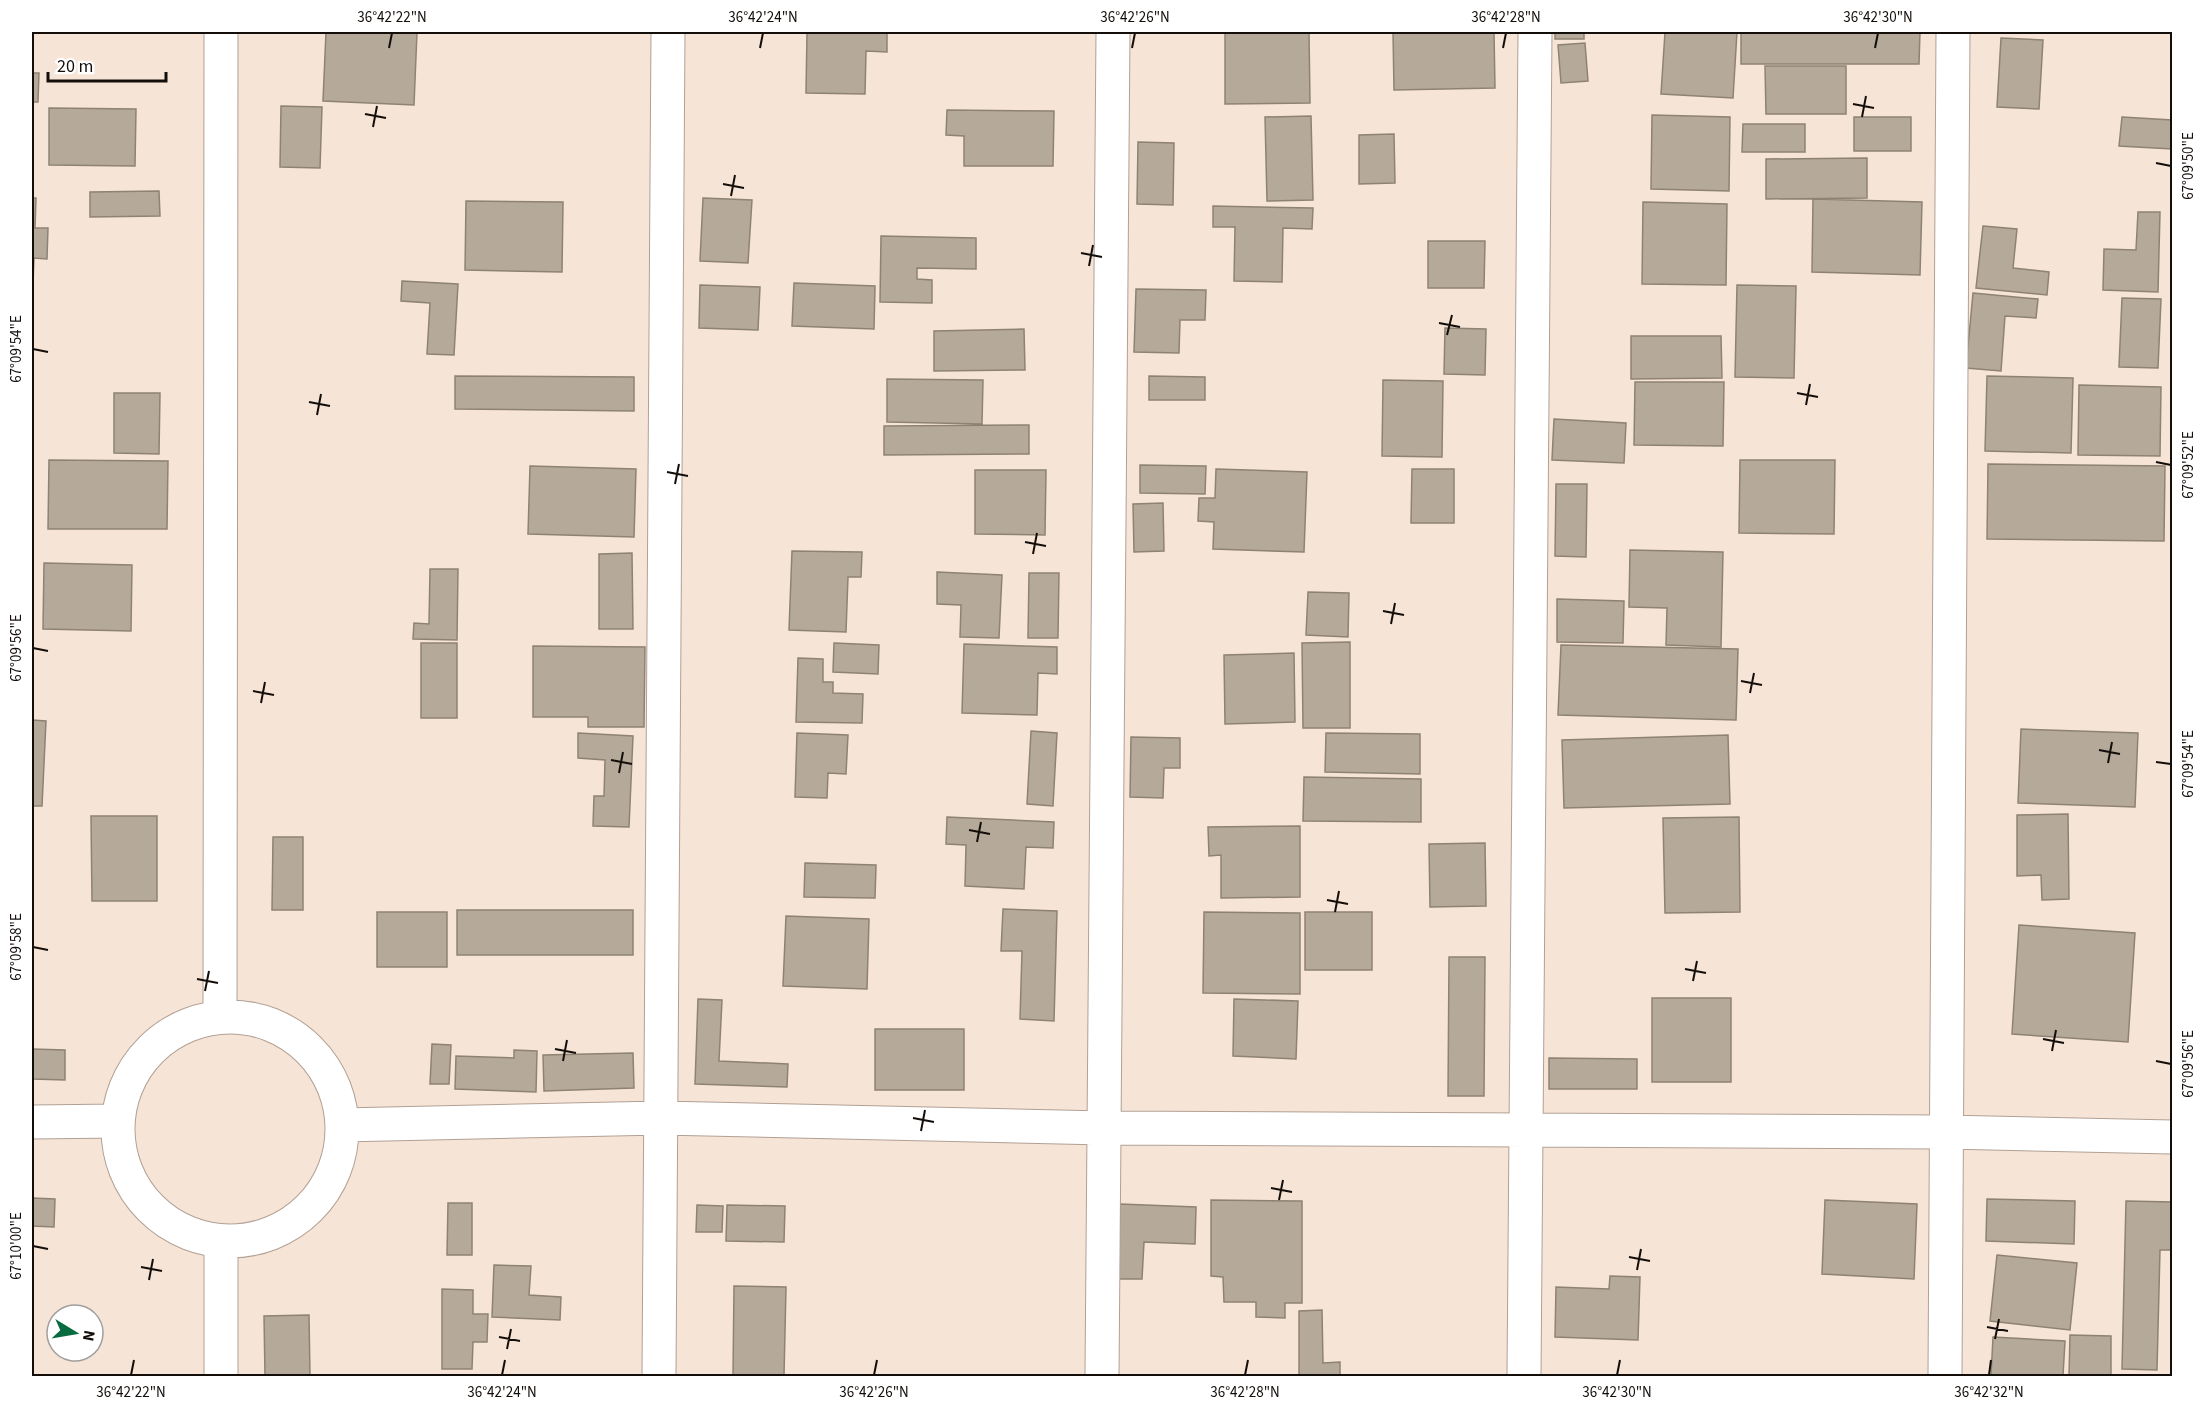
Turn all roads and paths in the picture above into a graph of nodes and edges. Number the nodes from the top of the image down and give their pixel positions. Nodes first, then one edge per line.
1 (221, 32) edge
2 (668, 32) edge
3 (1113, 32) edge
4 (1535, 32) edge
5 (1953, 32) edge
6 (220, 1017) junction
7 (661, 1118) junction
8 (118, 1121) junction
9 (32, 1122) edge
10 (342, 1125) junction
11 (1104, 1128) junction
12 (1526, 1132) junction
13 (1946, 1132) junction
14 (2172, 1137) edge
15 (221, 1242) junction
16 (221, 1377) edge
17 (659, 1377) edge
18 (1102, 1377) edge
19 (1524, 1377) edge
20 (1945, 1377) edge

1 - 6 street
2 - 7 street
3 - 11 street
4 - 12 street
5 - 13 street
6 - 8 street
6 - 10 street
7 - 10 street
7 - 11 street
7 - 17 street
8 - 9 street
8 - 15 street
10 - 15 street
11 - 12 street
11 - 18 street
12 - 13 street
12 - 19 street
13 - 14 street
13 - 20 street
15 - 16 street

